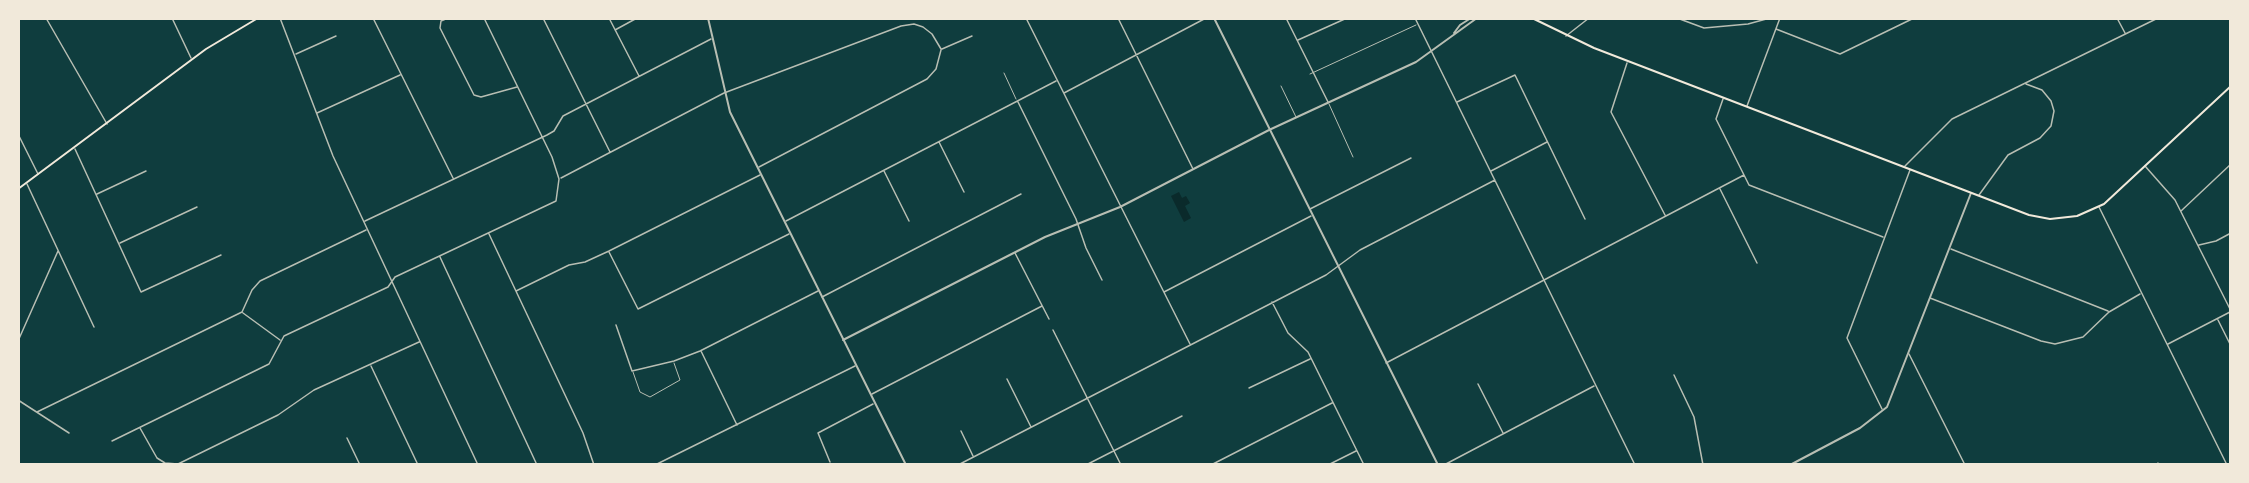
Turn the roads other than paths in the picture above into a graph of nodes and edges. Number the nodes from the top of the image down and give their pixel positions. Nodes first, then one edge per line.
1 (46, 18) edge
2 (172, 18) edge
3 (258, 18) edge
4 (280, 18) edge
5 (373, 18) edge
6 (448, 18) edge
7 (484, 18) edge
8 (543, 18) edge
9 (609, 18) edge
10 (638, 18) edge
11 (708, 18) edge
12 (1026, 18) edge
13 (1119, 18) edge
14 (1206, 18) edge
15 (1214, 18) edge
16 (1286, 18) edge
17 (1347, 18) edge
18 (1415, 18) edge
19 (1471, 18) edge
20 (1477, 18) edge
21 (1532, 18) edge
22 (1589, 18) edge
23 (1677, 18) edge
24 (1770, 18) edge
25 (1780, 18) edge
26 (1914, 18) edge
27 (2117, 18) edge
28 (2158, 18) edge
29 (1418, 24) junction
30 (1776, 29) junction
31 (615, 30) junction
32 (1454, 33) junction
33 (2125, 34) junction
34 (336, 36) dead end
35 (972, 36) dead end
36 (1566, 36) junction
37 (712, 38) junction
38 (1297, 41) junction
39 (941, 49) junction
40 (1432, 51) junction
41 (295, 55) junction
42 (1137, 55) junction
43 (192, 59) junction
44 (1628, 61) junction
45 (1004, 73) dead end
46 (1312, 73) junction
47 (401, 74) junction
48 (640, 76) junction
49 (1057, 80) junction
50 (2025, 83) junction
51 (2231, 86) edge
52 (518, 87) junction
53 (1281, 87) dead end
54 (724, 93) junction
55 (1064, 93) junction
56 (1724, 97) junction
57 (1017, 100) junction
58 (1329, 103) junction
59 (1457, 103) junction
60 (586, 104) junction
61 (1747, 106) junction
62 (317, 113) junction
63 (1297, 118) junction
64 (107, 124) junction
65 (1269, 130) junction
66 (18, 134) edge
67 (543, 137) junction
68 (939, 141) junction
69 (1548, 142) junction
70 (75, 148) junction
71 (610, 153) junction
72 (1353, 157) dead end
73 (1411, 158) dead end
74 (2231, 164) edge
75 (2144, 166) junction
76 (1905, 167) junction
77 (757, 168) junction
78 (1193, 169) junction
79 (1910, 169) junction
80 (883, 170) junction
81 (146, 171) dead end
82 (1491, 171) junction
83 (38, 175) junction
84 (760, 175) junction
85 (1744, 176) junction
86 (453, 179) junction
87 (559, 179) junction
88 (1495, 180) junction
89 (26, 183) junction
90 (1719, 188) junction
91 (18, 189) edge
92 (964, 192) dead end
93 (1971, 193) junction
94 (96, 194) junction
95 (1022, 194) dead end
96 (1978, 195) junction
97 (197, 207) dead end
98 (1120, 207) junction
99 (2099, 207) junction
100 (1309, 210) junction
101 (2181, 211) junction
102 (1312, 216) junction
103 (1665, 216) junction
104 (1586, 219) dead end
105 (909, 221) dead end
106 (364, 222) junction
107 (784, 222) junction
108 (1078, 224) junction
109 (367, 230) junction
110 (488, 233) junction
111 (790, 233) junction
112 (2231, 233) edge
113 (1884, 237) junction
114 (119, 243) junction
115 (2198, 245) junction
116 (1948, 248) junction
117 (58, 250) junction
118 (609, 251) junction
119 (1015, 252) junction
120 (221, 255) dead end
121 (440, 256) junction
122 (1757, 263) dead end
123 (1338, 266) junction
124 (1102, 280) dead end
125 (1544, 280) junction
126 (392, 282) junction
127 (516, 291) junction
128 (818, 291) junction
129 (1164, 292) junction
130 (2141, 293) junction
131 (821, 297) junction
132 (1930, 298) junction
133 (1272, 302) junction
134 (1042, 306) junction
135 (2231, 311) edge
136 (242, 312) junction
137 (2109, 312) junction
138 (1049, 320) dead end
139 (2218, 320) junction
140 (616, 326) dead end
141 (94, 327) dead end
142 (1053, 330) dead end
143 (281, 340) junction
144 (843, 340) junction
145 (18, 341) edge
146 (420, 341) junction
147 (1190, 345) junction
148 (2168, 345) junction
149 (2231, 346) edge
150 (700, 351) junction
151 (1909, 354) junction
152 (1311, 358) junction
153 (674, 361) junction
154 (1386, 363) junction
155 (370, 364) junction
156 (856, 366) junction
157 (632, 371) junction
158 (1674, 375) dead end
159 (1007, 379) dead end
160 (1478, 384) dead end
161 (1595, 386) junction
162 (1249, 388) dead end
163 (870, 395) junction
164 (1087, 398) junction
165 (18, 400) edge
166 (1333, 402) junction
167 (874, 404) junction
168 (1883, 411) junction
169 (37, 412) junction
170 (1182, 416) dead end
171 (737, 425) junction
172 (140, 427) junction
173 (1031, 427) junction
174 (961, 431) dead end
175 (69, 433) dead end
176 (1504, 434) junction
177 (347, 438) dead end
178 (112, 441) dead end
179 (1357, 450) junction
180 (1114, 451) junction
181 (974, 457) junction
182 (830, 462) dead end
183 (360, 465) edge
184 (418, 465) edge
185 (478, 465) edge
186 (537, 465) edge
187 (594, 465) edge
188 (655, 465) edge
189 (906, 465) edge
190 (958, 465) edge
191 (1086, 465) edge
192 (1121, 465) edge
193 (1211, 465) edge
194 (1328, 465) edge
195 (1364, 465) edge
196 (1438, 465) edge
197 (1444, 465) edge
198 (1635, 465) edge
199 (1703, 465) edge
200 (1790, 465) edge
201 (1965, 465) edge
202 (2227, 465) edge

1 - 64 street
2 - 43 street
3 - 43 main road
4 - 41 street
5 - 47 street
6 - 52 street
7 - 52 street
8 - 60 street
9 - 31 street
10 - 31 street
11 - 37 street
12 - 49 street
13 - 42 street
14 - 42 street
15 - 65 street
16 - 38 street
17 - 38 street
18 - 29 street
19 - 32 street
20 - 32 street
21 - 36 main road
22 - 36 street
23 - 24 street
25 - 30 street
26 - 30 street
27 - 33 street
28 - 33 street
29 - 40 street
29 - 46 lane
30 - 61 street
31 - 48 street
32 - 40 street
33 - 50 street
34 - 41 street
35 - 39 street
36 - 44 main road
37 - 48 street
37 - 54 street
38 - 46 street
39 - 54 street
39 - 77 street
40 - 58 street
40 - 59 street
41 - 62 street
42 - 55 street
42 - 78 street
43 - 64 main road
44 - 56 main road
44 - 103 street
45 - 57 lane
46 - 58 street
47 - 62 street
47 - 86 street
48 - 60 street
49 - 55 street
49 - 57 street
50 - 76 street
50 - 96 street
51 - 75 main road
52 - 67 street
53 - 63 lane
54 - 71 street
54 - 77 street
55 - 98 street
56 - 61 main road
56 - 85 street
57 - 68 street
57 - 108 street
58 - 63 street
58 - 72 lane
59 - 69 street
59 - 82 street
60 - 67 street
60 - 71 street
61 - 76 main road
62 - 106 street
63 - 65 street
64 - 70 main road
65 - 78 street
65 - 100 street
66 - 83 street
67 - 86 street
67 - 87 street
68 - 80 street
68 - 92 street
69 - 82 street
69 - 104 street
70 - 83 main road
70 - 94 street
71 - 87 street
73 - 100 street
74 - 101 street
75 - 99 main road
75 - 101 street
76 - 79 main road
77 - 84 street
78 - 98 street
79 - 93 main road
79 - 113 street
80 - 105 street
80 - 107 street
81 - 94 street
82 - 88 street
83 - 89 main road
84 - 107 street
84 - 118 street
85 - 90 street
85 - 113 street
86 - 106 street
87 - 110 street
88 - 123 street
88 - 125 street
89 - 91 main road
89 - 117 street
90 - 103 street
90 - 122 street
93 - 96 main road
93 - 116 street
94 - 114 street
95 - 131 street
96 - 99 main road
97 - 114 street
98 - 108 street
98 - 129 street
99 - 130 street
100 - 102 street
101 - 115 street
102 - 123 street
102 - 129 street
103 - 125 street
106 - 109 street
107 - 111 street
108 - 119 street
108 - 124 street
109 - 126 street
109 - 136 street
110 - 121 street
110 - 127 street
111 - 118 street
111 - 128 street
112 - 115 street
113 - 168 street
114 - 120 street
115 - 135 street
116 - 132 street
116 - 137 street
117 - 141 street
117 - 145 street
118 - 127 street
119 - 134 street
119 - 144 street
121 - 126 street
121 - 186 street
123 - 133 street
123 - 154 street
125 - 154 street
125 - 161 street
126 - 143 street
126 - 146 street
127 - 187 street
128 - 131 street
128 - 150 street
129 - 147 street
130 - 137 street
130 - 148 street
131 - 144 street
132 - 137 street
132 - 151 street
133 - 147 street
133 - 152 street
134 - 138 street
134 - 163 street
135 - 139 street
136 - 143 street
136 - 169 street
139 - 148 street
139 - 149 street
140 - 157 street
142 - 164 street
143 - 172 street
144 - 156 street
146 - 155 street
146 - 185 street
147 - 164 street
148 - 202 street
150 - 153 street
150 - 171 street
151 - 168 street
151 - 201 street
152 - 162 street
152 - 166 street
153 - 157 street
153 - 157 lane
154 - 196 street
155 - 172 street
155 - 184 street
156 - 163 street
156 - 171 street
158 - 199 street
159 - 173 street
160 - 176 street
161 - 176 street
161 - 198 street
163 - 167 street
164 - 173 street
164 - 180 street
165 - 169 street
166 - 179 street
166 - 193 street
167 - 182 street
167 - 189 street
168 - 200 street
169 - 175 street
170 - 180 street
171 - 188 street
172 - 178 street
173 - 181 street
174 - 181 street
176 - 197 street
177 - 183 street
179 - 194 street
179 - 195 street
180 - 191 street
180 - 192 street
181 - 190 street

